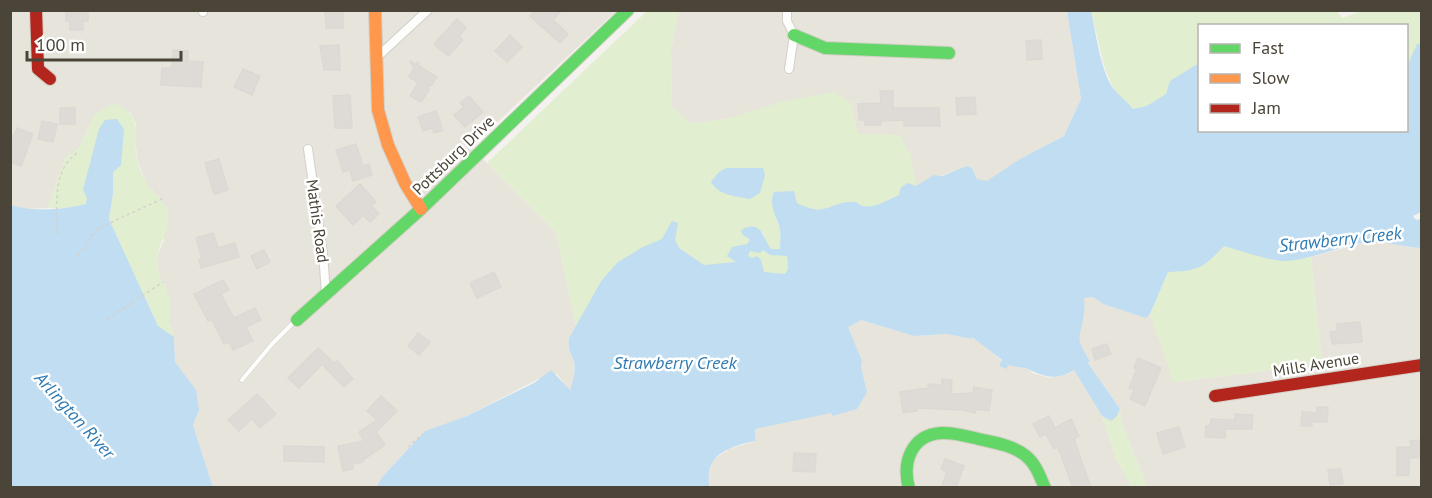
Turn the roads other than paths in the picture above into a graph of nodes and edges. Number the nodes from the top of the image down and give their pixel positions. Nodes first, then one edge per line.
1 (36, 10) edge
2 (375, 10) edge
3 (428, 10) edge
4 (628, 10) edge
5 (787, 10) edge
6 (795, 35) junction
7 (949, 53) dead end
8 (376, 58) junction
9 (789, 69) dead end
10 (50, 79) dead end
11 (308, 149) dead end
12 (421, 209) junction
13 (326, 293) junction
14 (297, 320) joint
15 (1422, 365) edge
16 (242, 380) dead end
17 (1215, 396) dead end
18 (909, 488) edge
19 (1045, 488) edge

1 - 10 street
2 - 8 street
3 - 8 street
4 - 12 street, Pottsburg Drive
5 - 6 street
6 - 7 street
6 - 9 street
8 - 12 street
11 - 13 street, Mathis Road
12 - 13 street, Pottsburg Drive
13 - 14 street, Pottsburg Drive
14 - 16 lane
15 - 17 street, Mills Avenue
18 - 19 street

